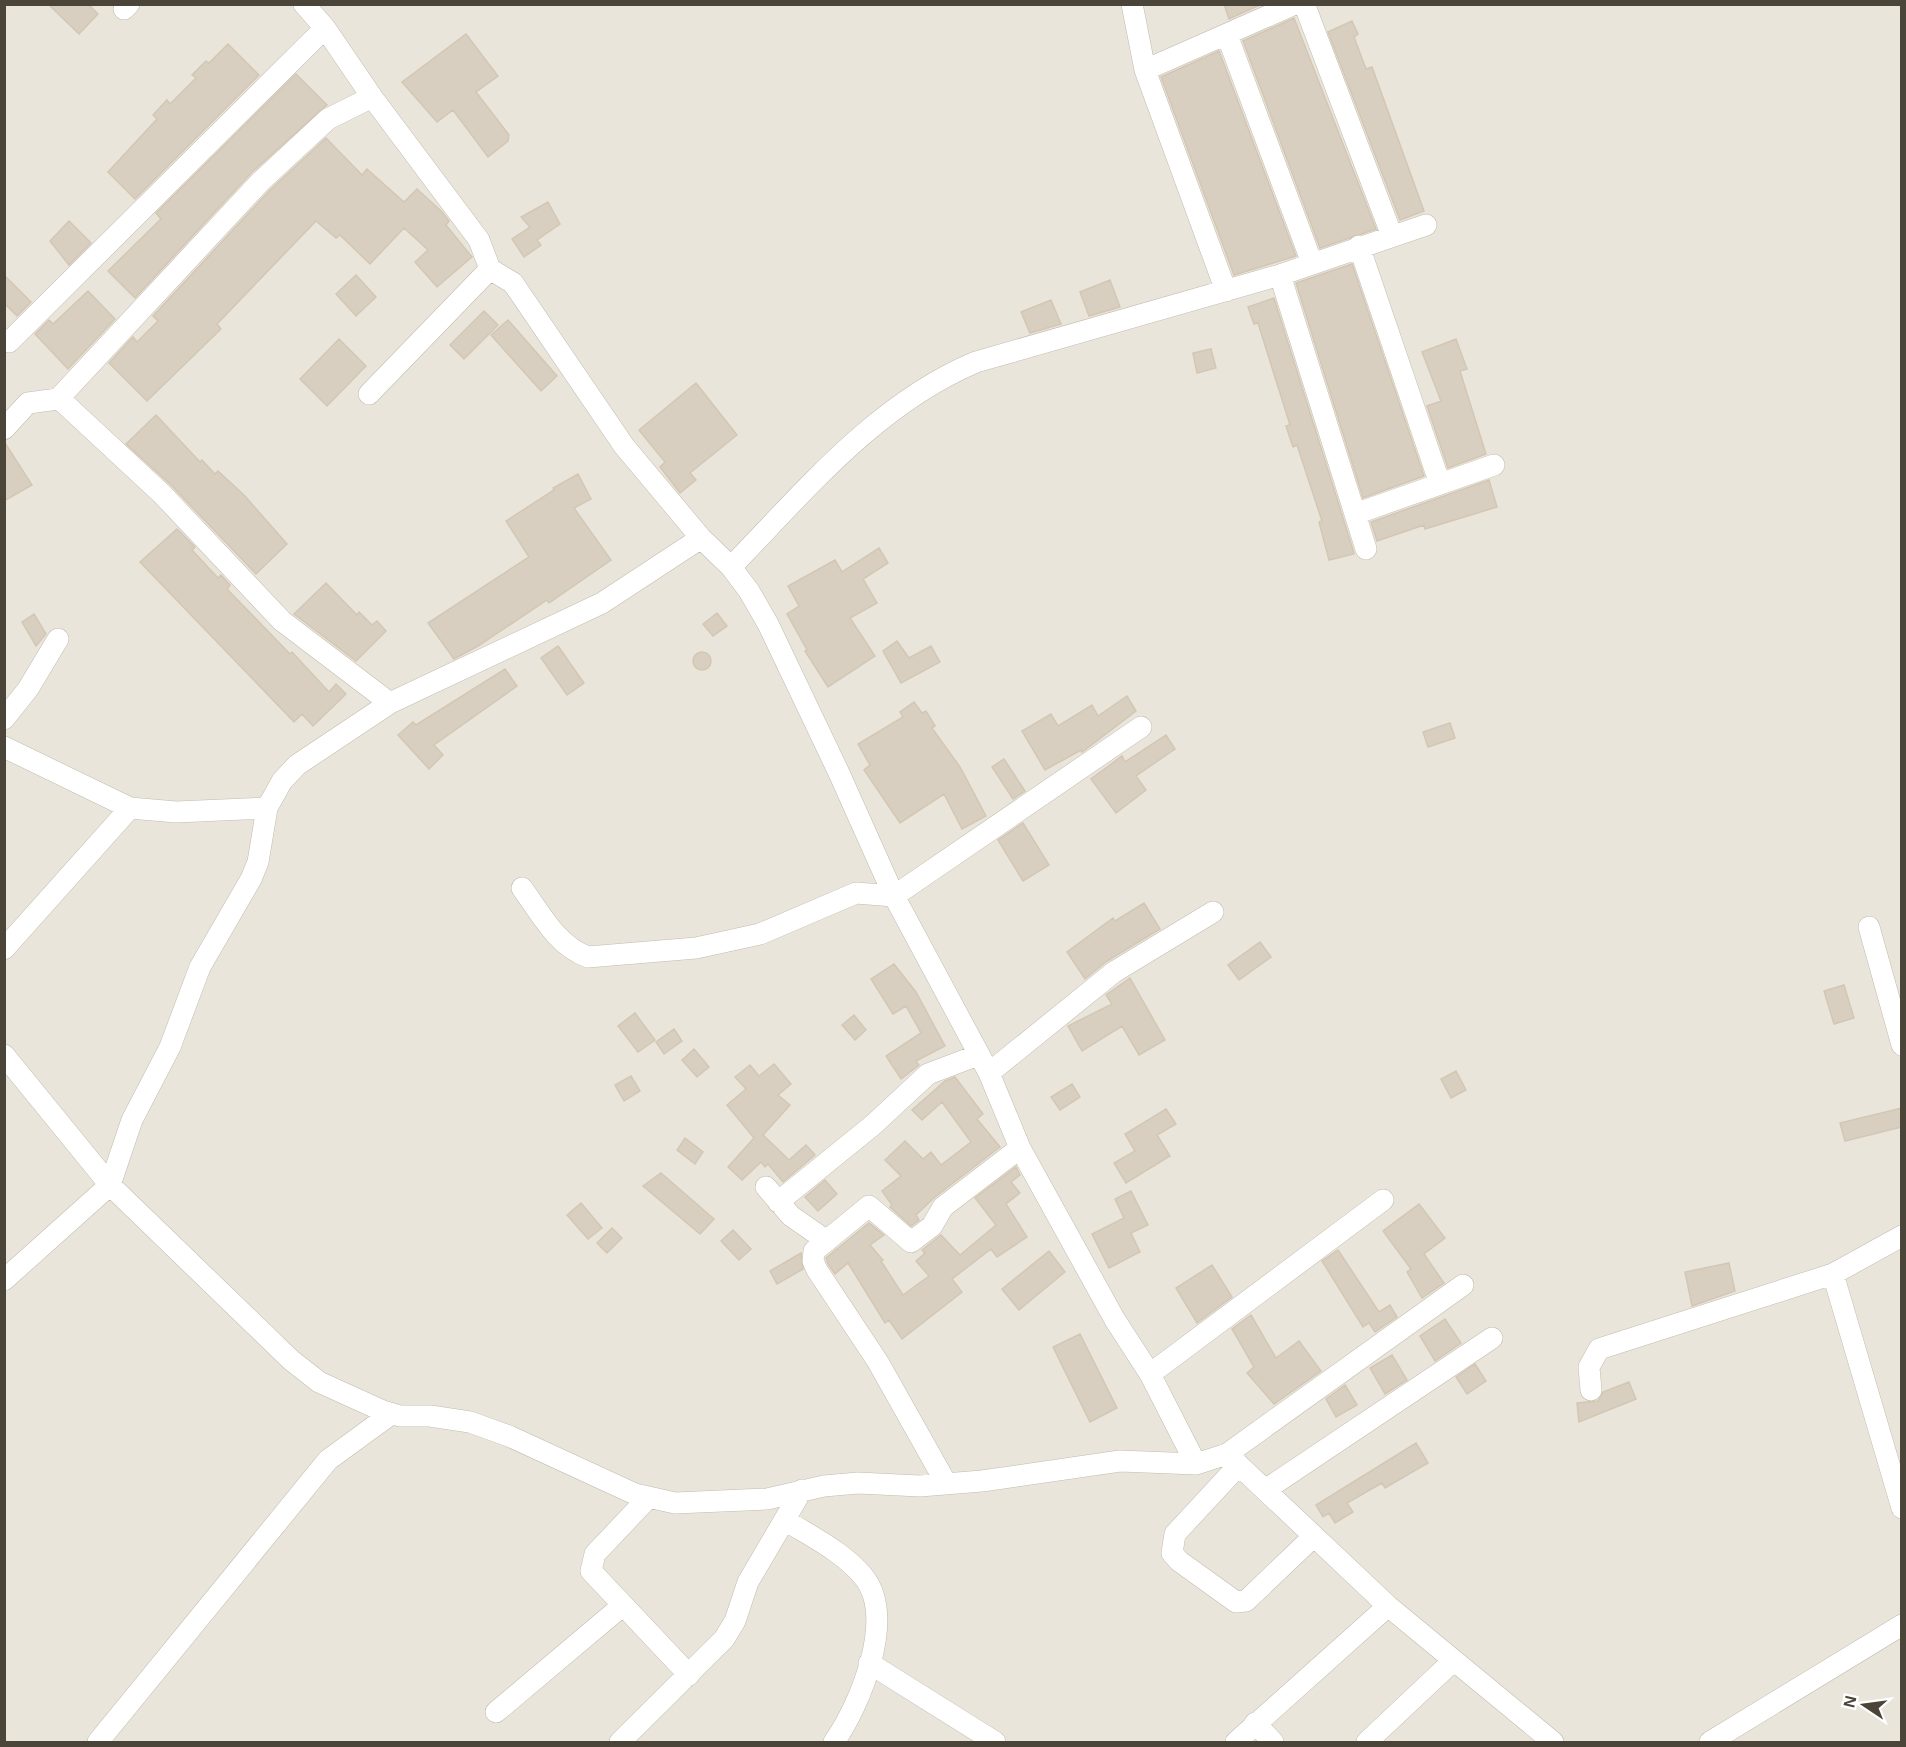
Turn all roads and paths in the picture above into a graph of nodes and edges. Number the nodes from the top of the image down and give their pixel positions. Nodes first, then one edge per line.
1 (304, 4) edge
2 (1132, 4) edge
3 (1295, 4) edge
4 (1300, 4) edge
5 (325, 28) junction
6 (1227, 35) junction
7 (1145, 69) junction
8 (372, 97) junction
9 (1426, 225) dead end
10 (1392, 236) junction
11 (1359, 246) junction
12 (1312, 263) junction
13 (490, 269) junction
14 (1280, 275) junction
15 (1227, 291) junction
16 (9, 342) dead end
17 (369, 394) dead end
18 (58, 399) junction
19 (4, 429) edge
20 (1494, 465) dead end
21 (1440, 484) junction
22 (1354, 514) junction
23 (701, 538) junction
24 (1366, 549) dead end
25 (731, 567) junction
26 (58, 639) dead end
27 (390, 703) junction
28 (4, 719) edge
29 (1141, 727) dead end
30 (4, 747) edge
31 (130, 808) junction
32 (267, 808) junction
33 (522, 888) dead end
34 (894, 896) junction
35 (1213, 912) dead end
36 (1869, 927) dead end
37 (4, 949) edge
38 (1902, 1045) edge
39 (4, 1055) edge
40 (984, 1064) junction
41 (1020, 1148) junction
42 (110, 1185) junction
43 (1383, 1200) dead end
44 (1902, 1236) edge
45 (827, 1241) junction
46 (1833, 1274) junction
47 (4, 1280) edge
48 (1462, 1285) dead end
49 (1492, 1338) dead end
50 (1150, 1374) junction
51 (1591, 1390) dead end
52 (391, 1414) junction
53 (1233, 1460) junction
54 (1196, 1464) junction
55 (946, 1483) junction
56 (1265, 1490) junction
57 (802, 1491) junction
58 (648, 1498) junction
59 (1902, 1508) edge
60 (785, 1520) junction
61 (1314, 1536) junction
62 (622, 1606) junction
63 (1388, 1606) junction
64 (1902, 1625) edge
65 (1453, 1661) junction
66 (869, 1663) junction
67 (689, 1675) junction
68 (496, 1712) dead end
69 (1255, 1723) junction
70 (98, 1743) edge
71 (620, 1743) edge
72 (834, 1743) edge
73 (995, 1743) edge
74 (1236, 1743) edge
75 (1273, 1743) edge
76 (1367, 1743) edge
77 (1553, 1743) edge
78 (1710, 1743) edge

1 - 5 street
2 - 7 street
3 - 6 street
4 - 10 street
5 - 8 street
5 - 16 street
6 - 7 street
6 - 12 street
7 - 15 street
8 - 13 street
8 - 18 street
9 - 10 street
10 - 11 street
11 - 12 street
11 - 21 street
12 - 14 street
13 - 17 street
13 - 23 street
14 - 15 street
14 - 22 street
15 - 25 street
18 - 19 street
18 - 27 street
20 - 21 street
21 - 22 street
22 - 24 street
23 - 25 street
23 - 27 street
25 - 34 street
26 - 28 street
27 - 32 street
29 - 34 street
30 - 31 street
31 - 32 street
31 - 37 street
32 - 42 street
33 - 34 street
34 - 40 street
35 - 40 street
36 - 38 street
39 - 42 street
40 - 41 street
40 - 45 street
41 - 45 street
41 - 50 street
42 - 47 street
42 - 52 street
43 - 50 street
44 - 46 street
45 - 55 street
46 - 51 street
46 - 59 street
48 - 53 street
49 - 56 street
50 - 54 street
52 - 58 street
52 - 70 street
53 - 54 street
53 - 56 street
53 - 61 street
54 - 55 street
55 - 57 street
56 - 61 street
57 - 58 street
57 - 60 street
58 - 62 street
60 - 66 street
60 - 67 street
61 - 63 street
62 - 67 street
62 - 68 street
63 - 65 street
63 - 69 street
64 - 78 street
65 - 76 street
65 - 77 street
66 - 72 street
66 - 73 street
67 - 71 street
69 - 74 street
69 - 75 street

